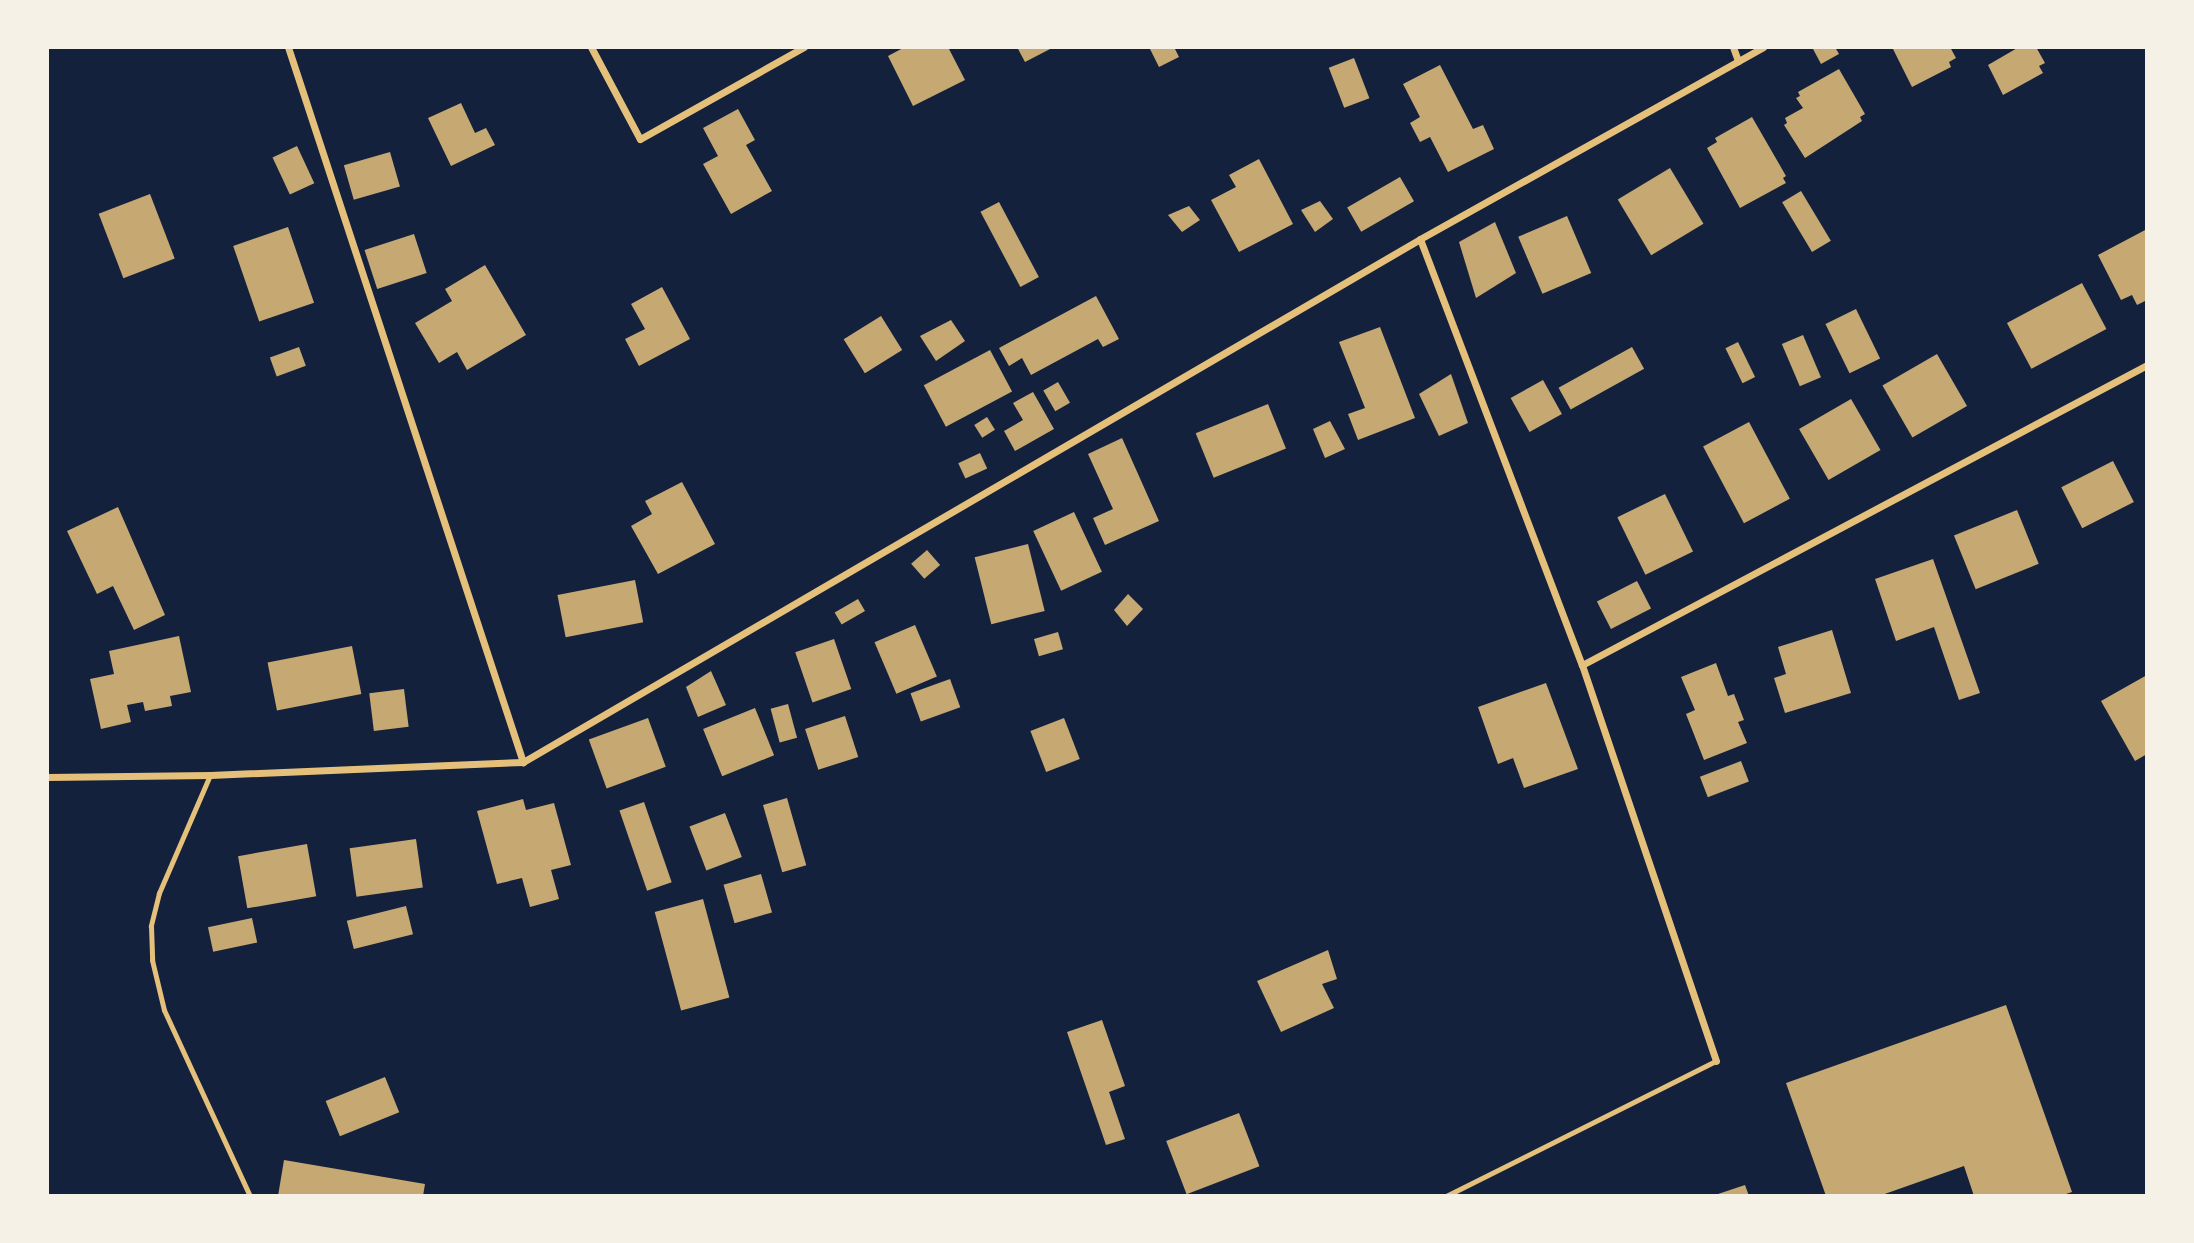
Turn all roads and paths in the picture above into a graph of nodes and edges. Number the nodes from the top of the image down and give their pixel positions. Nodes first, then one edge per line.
1 (288, 47) edge
2 (592, 47) edge
3 (804, 47) edge
4 (1733, 47) edge
5 (1763, 47) edge
6 (1738, 61) junction
7 (1420, 239) junction
8 (2147, 365) edge
9 (1581, 665) junction
10 (523, 762) junction
11 (210, 775) junction
12 (47, 777) edge
13 (1716, 1061) joint
14 (250, 1196) edge
15 (1446, 1196) edge

1 - 10 street
2 - 3 street
4 - 6 street
5 - 6 street
6 - 7 street
7 - 9 street
7 - 10 street
8 - 9 street
9 - 13 street
10 - 11 street
11 - 12 street
11 - 14 lane
13 - 15 lane

